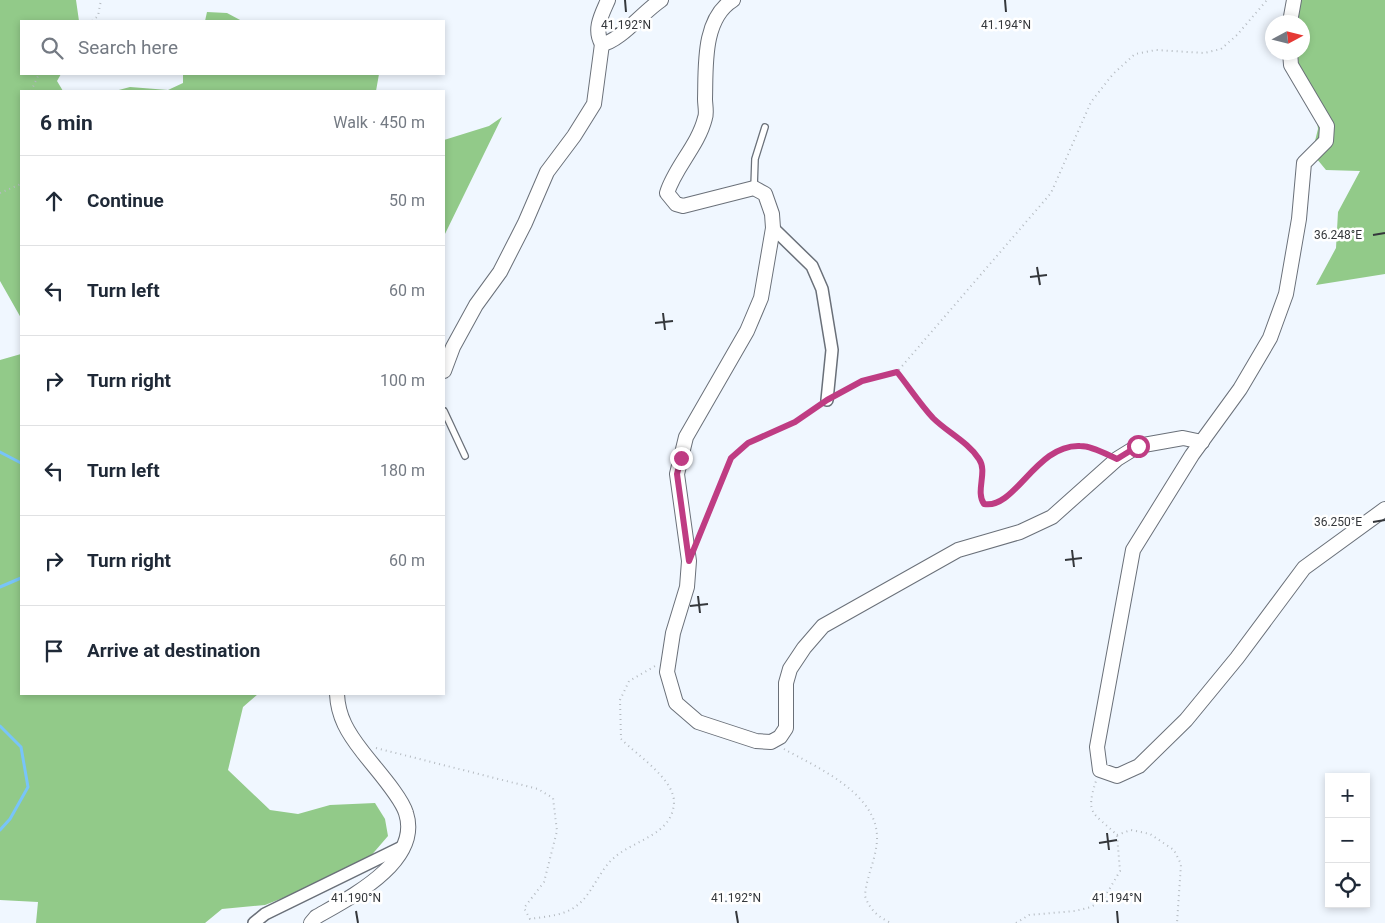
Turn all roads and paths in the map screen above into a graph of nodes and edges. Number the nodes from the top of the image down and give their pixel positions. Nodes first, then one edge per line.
1 (101, 0) edge
2 (608, 0) edge
3 (662, 0) edge
4 (733, 0) edge
5 (1267, 0) edge
6 (1294, 0) edge
7 (1291, 15) edge
8 (93, 20) edge
9 (602, 44) junction
10 (1291, 60) edge
11 (38, 75) edge
12 (31, 90) edge
13 (764, 127) dead end
14 (20, 184) edge
15 (754, 188) junction
16 (0, 193) edge
17 (773, 228) junction
18 (445, 368) edge
19 (897, 372) junction
20 (827, 400) junction
21 (445, 413) edge
22 (1202, 442) junction
23 (465, 456) dead end
24 (1117, 459) junction
25 (1385, 509) edge
26 (689, 561) junction
27 (668, 659) junction
28 (337, 695) edge
29 (355, 742) junction
30 (771, 742) junction
31 (1100, 770) junction
32 (1117, 835) junction
33 (404, 846) junction
34 (254, 923) edge
35 (311, 923) edge
36 (891, 923) edge
37 (1016, 923) edge
38 (1177, 923) edge

1 - 8 path
2 - 9 street
3 - 9 street
4 - 15 street
5 - 19 path
6 - 7 street
9 - 18 street
10 - 22 street
11 - 12 path
13 - 15 lane
14 - 16 path
15 - 17 street
17 - 20 street
17 - 26 street
19 - 20 path
19 - 24 path
20 - 26 path
21 - 23 lane
22 - 24 street
22 - 31 street
24 - 30 street
25 - 31 street
26 - 27 street
27 - 29 path
27 - 30 street
28 - 29 street
29 - 33 street
30 - 36 path
31 - 32 path
32 - 37 path
32 - 38 path
33 - 34 street
33 - 35 street

